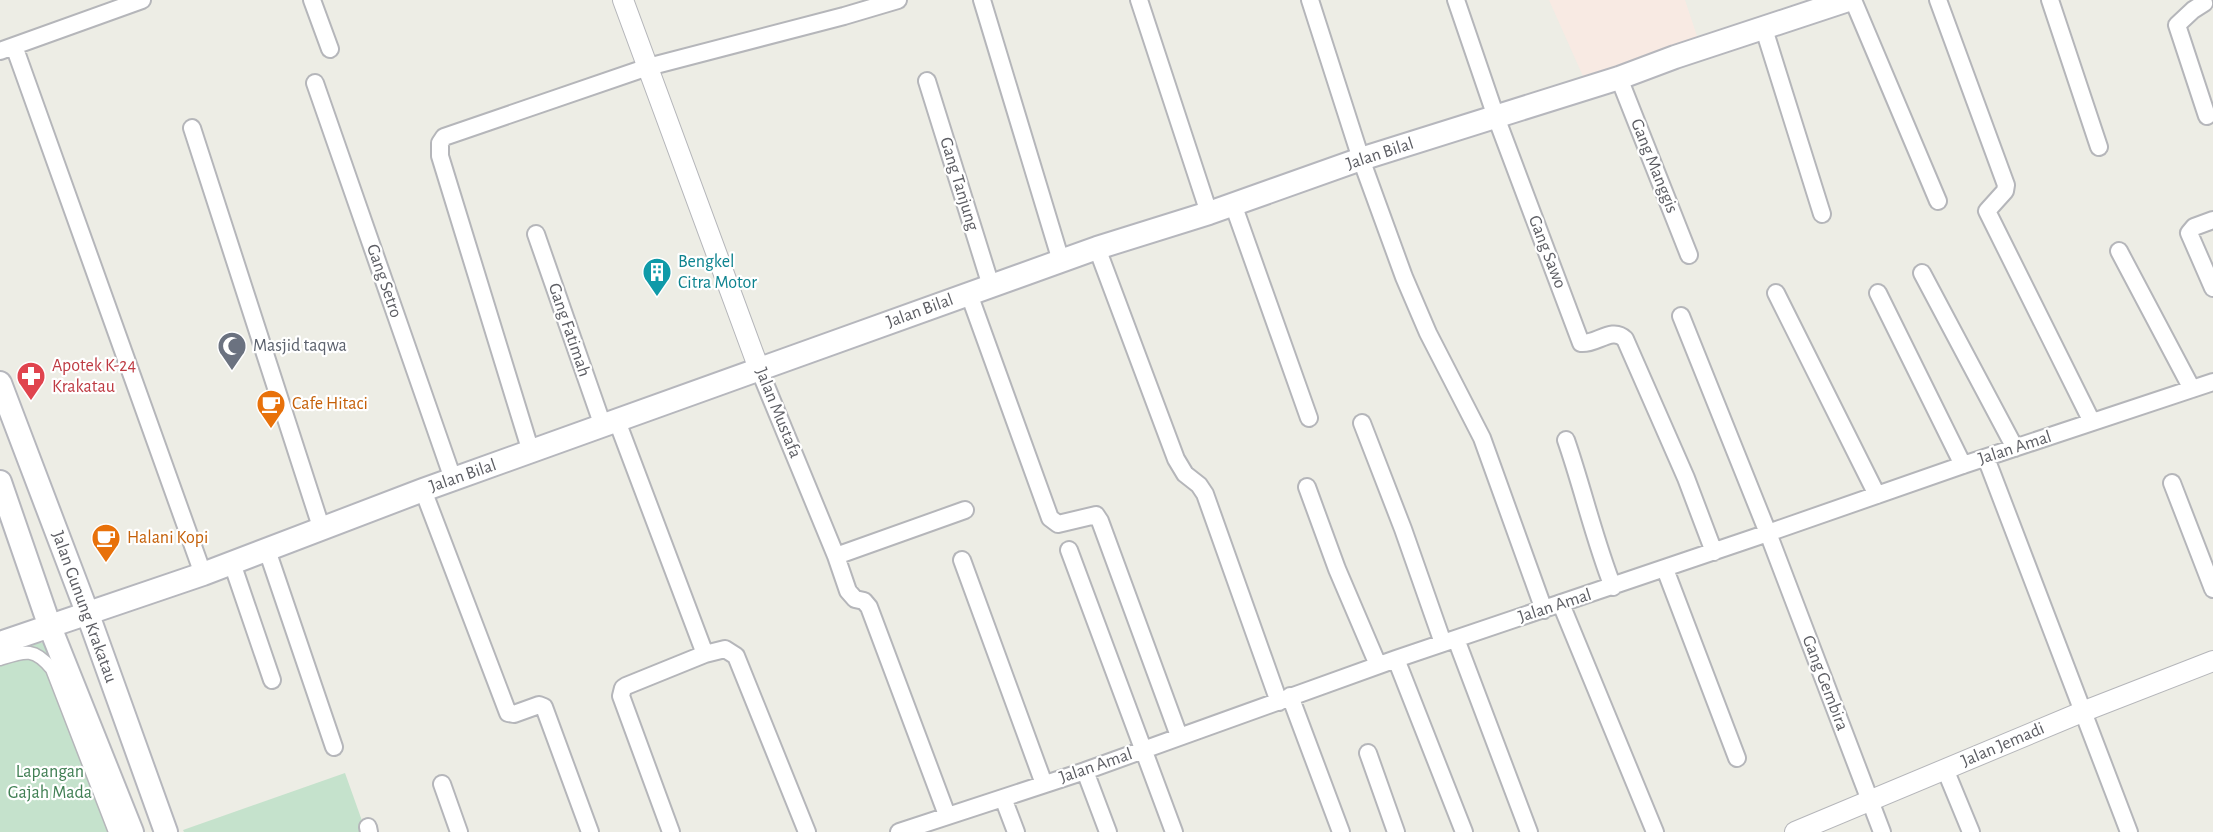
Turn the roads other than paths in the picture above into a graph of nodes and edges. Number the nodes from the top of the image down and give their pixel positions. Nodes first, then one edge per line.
1 (142, 0) edge
2 (312, 0) edge
3 (623, 0) edge
4 (898, 0) edge
5 (982, 0) edge
6 (1139, 0) edge
7 (1310, 0) edge
8 (1456, 0) edge
9 (1848, 0) edge
10 (1853, 0) edge
11 (1938, 0) edge
12 (2050, 0) edge
13 (2203, 0) edge
14 (1813, 6) edge
15 (1764, 29) junction
16 (7, 48) edge
17 (330, 49) dead end
18 (648, 67) junction
19 (1619, 78) junction
20 (927, 81) dead end
21 (315, 83) dead end
22 (2207, 116) dead end
23 (1496, 117) junction
24 (192, 128) dead end
25 (2099, 147) dead end
26 (1361, 159) junction
27 (1938, 201) dead end
28 (1233, 204) junction
29 (1209, 213) junction
30 (1822, 214) dead end
31 (2213, 220) edge
32 (536, 234) dead end
33 (1097, 248) junction
34 (2119, 251) dead end
35 (1689, 255) dead end
36 (1061, 261) junction
37 (1922, 273) dead end
38 (991, 286) junction
39 (2213, 288) edge
40 (1776, 292) dead end
41 (1878, 293) dead end
42 (969, 294) junction
43 (1681, 316) dead end
44 (759, 369) junction
45 (2213, 382) edge
46 (0, 383) edge
47 (2192, 389) junction
48 (1310, 418) dead end
49 (2092, 422) junction
50 (1362, 423) dead end
51 (610, 424) junction
52 (1566, 440) dead end
53 (2015, 448) junction
54 (531, 452) junction
55 (1986, 458) junction
56 (1963, 465) junction
57 (453, 479) junction
58 (0, 482) edge
59 (2172, 483) dead end
60 (1307, 487) dead end
61 (423, 490) junction
62 (1877, 495) junction
63 (964, 510) dead end
64 (322, 530) junction
65 (1768, 534) junction
66 (267, 550) junction
67 (1069, 550) dead end
68 (1714, 552) junction
69 (836, 556) junction
70 (962, 560) dead end
71 (232, 563) junction
72 (1665, 569) junction
73 (203, 574) junction
74 (1613, 586) junction
75 (2213, 589) edge
76 (1561, 604) junction
77 (1544, 610) junction
78 (87, 612) junction
79 (50, 627) junction
80 (1449, 641) junction
81 (0, 643) edge
82 (705, 654) junction
83 (0, 659) edge
84 (1396, 659) junction
85 (2213, 661) edge
86 (1378, 665) junction
87 (272, 680) dead end
88 (1285, 699) junction
89 (2082, 712) junction
90 (1179, 736) junction
91 (334, 747) dead end
92 (1144, 749) junction
93 (1368, 753) dead end
94 (1737, 758) dead end
95 (1945, 769) junction
96 (1085, 771) junction
97 (442, 784) dead end
98 (1044, 784) junction
99 (1003, 798) junction
100 (1870, 800) junction
101 (947, 815) junction
102 (115, 832) edge
103 (132, 832) edge
104 (166, 832) edge
105 (459, 832) edge
106 (590, 832) edge
107 (671, 832) edge
108 (807, 832) edge
109 (898, 832) edge
110 (1016, 832) edge
111 (1108, 832) edge
112 (1174, 832) edge
113 (1341, 832) edge
114 (1396, 832) edge
115 (1464, 832) edge
116 (1529, 832) edge
117 (1655, 832) edge
118 (1795, 832) edge
119 (1882, 832) edge
120 (1971, 832) edge
121 (2129, 832) edge

1 - 16 street
2 - 17 street
3 - 18 street, Jalan Mustafa
4 - 18 street
5 - 36 street
6 - 29 street
7 - 26 street
8 - 23 street
9 - 14 main road, Jalan Bilal
10 - 27 street
11 - 49 street
12 - 25 street
13 - 22 street
14 - 15 main road, Jalan Bilal
15 - 19 main road, Jalan Bilal
15 - 30 street
16 - 73 street
18 - 44 street, Jalan Mustafa
18 - 54 street
19 - 23 main road, Jalan Bilal
19 - 35 street, Gang Manggis
20 - 38 street, Gang Tanjung
21 - 57 street, Gang Setro
23 - 26 main road, Jalan Bilal
23 - 68 street, Gang Sawo
24 - 64 street
26 - 28 main road, Jalan Bilal
26 - 77 street
28 - 29 main road, Jalan Bilal
28 - 48 street
29 - 33 main road, Jalan Bilal
31 - 39 street
32 - 51 street, Gang Fatimah
33 - 36 main road, Jalan Bilal
33 - 88 street
34 - 47 street
36 - 38 main road, Jalan Bilal
37 - 53 street
38 - 42 main road, Jalan Bilal
40 - 62 street
41 - 56 street
42 - 44 main road, Jalan Bilal
42 - 90 street
43 - 65 street, Gang Gembira
44 - 51 main road, Jalan Bilal
44 - 69 street, Jalan Mustafa
45 - 47 street, Jalan Amal
46 - 78 main road, Jalan Gunung Krakatau
47 - 49 street, Jalan Amal
49 - 53 street, Jalan Amal
50 - 80 street
51 - 54 main road, Jalan Bilal
51 - 82 street, Gang Fatimah
52 - 74 street
53 - 55 street, Jalan Amal
54 - 57 main road, Jalan Bilal
55 - 56 street, Jalan Amal
55 - 89 street
56 - 62 street, Jalan Amal
57 - 61 main road, Jalan Bilal
58 - 79 main road, Jalan Gunung Krakatau
59 - 75 street
60 - 86 street
61 - 64 main road, Jalan Bilal
61 - 106 street
62 - 65 street, Jalan Amal
63 - 69 street
64 - 66 main road, Jalan Bilal
65 - 68 street, Jalan Amal
65 - 100 street, Gang Gembira
66 - 71 main road, Jalan Bilal
66 - 91 street
67 - 92 street
68 - 72 street, Jalan Amal
69 - 101 street, Jalan Mustafa
70 - 98 street
71 - 73 main road, Jalan Bilal
71 - 87 street
72 - 74 street, Jalan Amal
72 - 94 street
73 - 78 main road, Jalan Bilal
74 - 76 street, Jalan Amal
76 - 77 street, Jalan Amal
76 - 117 street
77 - 80 street, Jalan Amal
78 - 79 main road, Jalan Bilal
78 - 104 main road, Jalan Gunung Krakatau
79 - 81 main road, Jalan Bilal
79 - 103 main road, Jalan Gunung Krakatau
80 - 84 street, Jalan Amal
80 - 116 street
82 - 107 street
82 - 108 street
83 - 102 street
84 - 86 street, Jalan Amal
84 - 115 street
85 - 89 street, Jalan Jemadi
86 - 88 street, Jalan Amal
88 - 90 street, Jalan Amal
88 - 113 street
89 - 95 street, Jalan Jemadi
89 - 121 street
90 - 92 street, Jalan Amal
92 - 96 street, Jalan Amal
92 - 112 street
93 - 114 street
95 - 100 street, Jalan Jemadi
95 - 120 street
96 - 98 street, Jalan Amal
96 - 111 street
97 - 105 street
98 - 99 street, Jalan Amal
99 - 101 street, Jalan Amal
99 - 110 street
100 - 118 street, Jalan Jemadi
100 - 119 street, Gang Gembira
101 - 109 street, Jalan Amal

